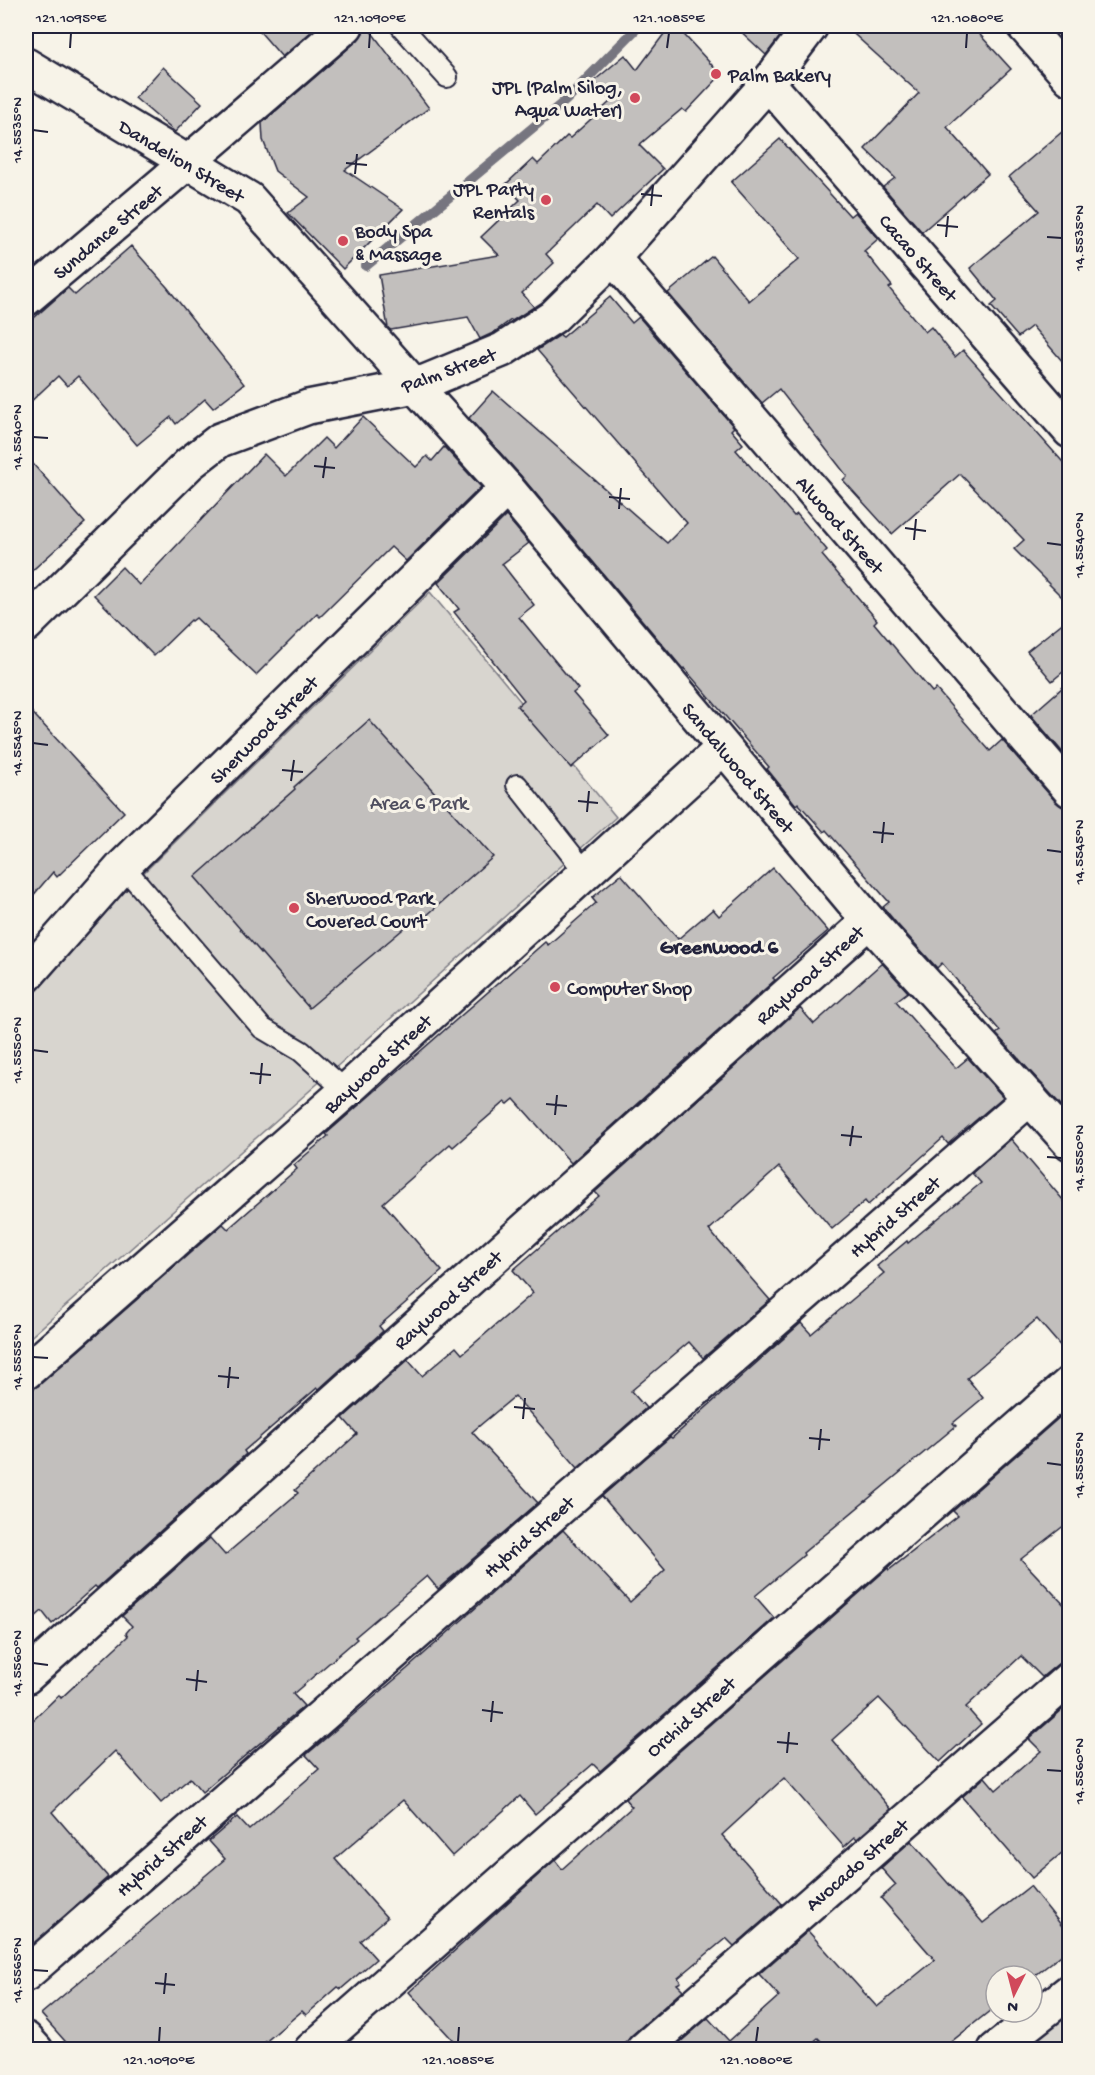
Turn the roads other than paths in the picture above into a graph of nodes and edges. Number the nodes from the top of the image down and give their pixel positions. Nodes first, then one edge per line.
1 (346, 26) edge
2 (401, 26) edge
3 (811, 26) edge
4 (1024, 26) edge
5 (26, 65) edge
6 (447, 77) dead end
7 (1070, 78) edge
8 (768, 83) junction
9 (188, 162) junction
10 (614, 258) junction
11 (26, 299) edge
12 (416, 386) junction
13 (1070, 431) edge
14 (507, 488) junction
15 (26, 625) edge
16 (723, 748) junction
17 (517, 785) dead end
18 (1069, 788) edge
19 (123, 866) junction
20 (586, 873) junction
21 (869, 921) junction
22 (26, 976) edge
23 (346, 1091) junction
24 (1030, 1098) junction
25 (1070, 1143) edge
26 (26, 1372) edge
27 (1070, 1383) edge
28 (26, 1677) edge
29 (1070, 1678) edge
30 (26, 1974) edge
31 (1070, 1991) edge
32 (26, 2040) edge
33 (36, 2049) edge
34 (311, 2049) edge
35 (643, 2049) edge
36 (994, 2049) edge

1 - 9 street, Sundance Street
2 - 6 lane
3 - 8 street, Palm Street
4 - 7 street
5 - 9 street, Dandelion Street
8 - 10 street, Palm Street
8 - 13 street, Cacao Street
9 - 11 street, Sundance Street
9 - 12 street, Dandelion Street
10 - 12 street, Palm Street
10 - 18 street, Alwood Street
12 - 14 street, Sandalwood Street
12 - 15 street, Palm Street
14 - 16 street, Sandalwood Street
14 - 19 street, Sherwood Street
16 - 20 street, Baywood Street
16 - 21 street, Sandalwood Street
17 - 20 lane
19 - 22 street, Sherwood Street
19 - 23 lane
20 - 23 street, Baywood Street
21 - 24 street, Sandalwood Street
21 - 28 street, Raywood Street
23 - 26 street, Baywood Street
24 - 25 street, Sandalwood Street
24 - 30 street, Hybrid Street
27 - 34 street, Orchid Street
29 - 35 street, Avocado Street
31 - 36 street
32 - 33 street

